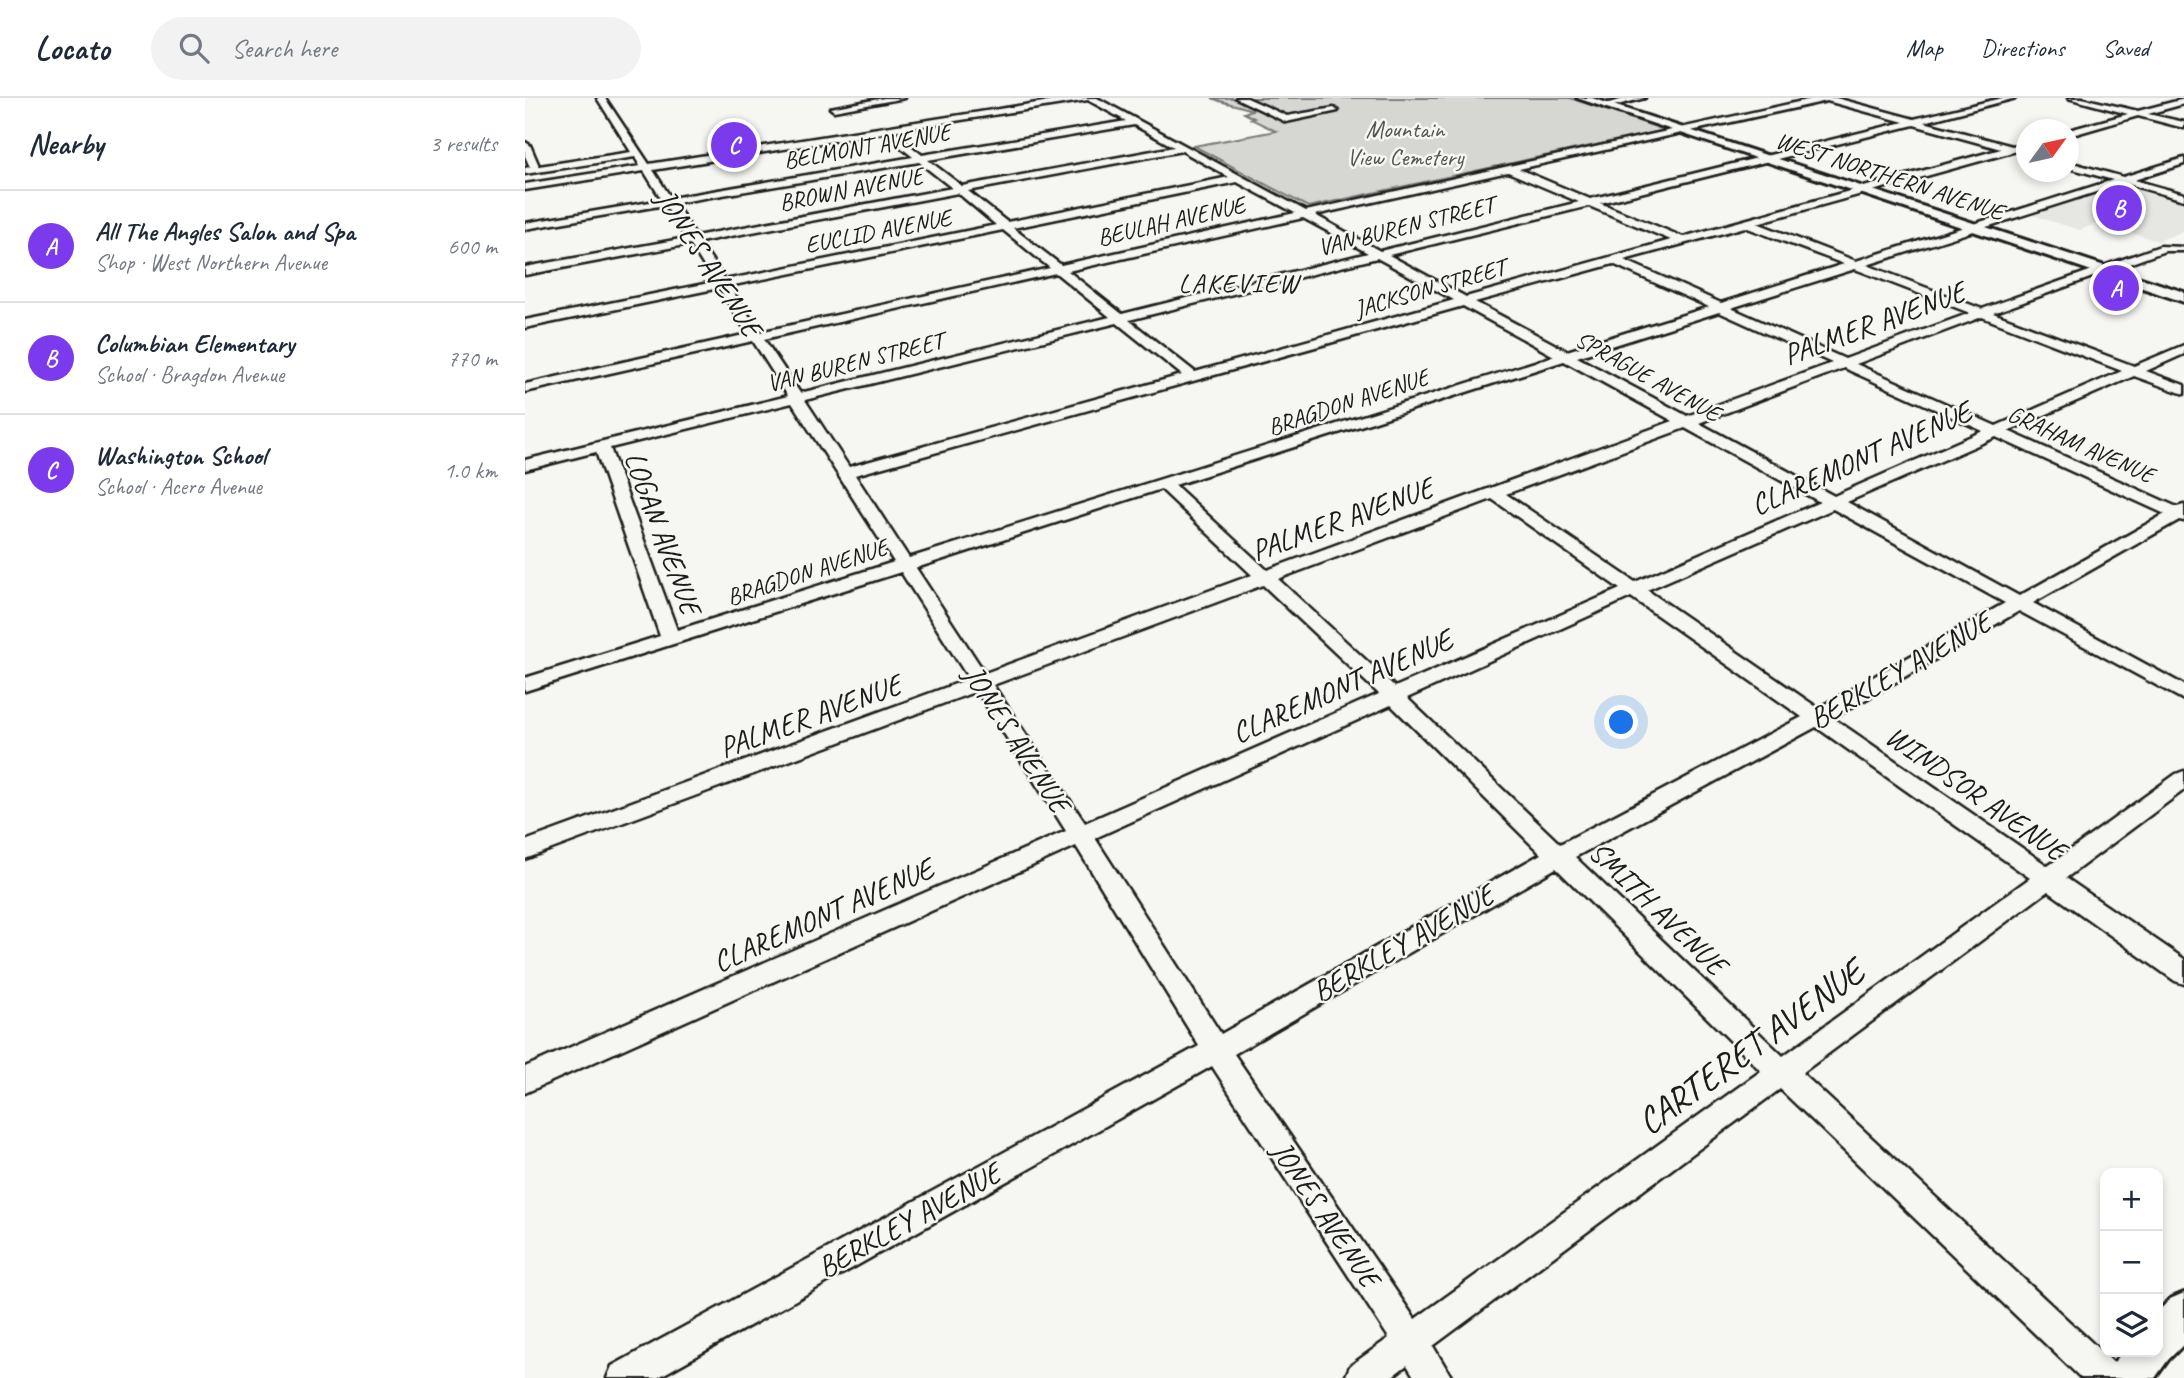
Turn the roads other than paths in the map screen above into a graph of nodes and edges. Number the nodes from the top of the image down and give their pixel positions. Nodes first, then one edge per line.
1 (601, 98) edge
2 (901, 98) edge
3 (1085, 98) edge
4 (1091, 98) edge
5 (1240, 98) edge
6 (1582, 98) edge
7 (1641, 98) edge
8 (1827, 98) edge
9 (2012, 98) edge
10 (2072, 98) edge
11 (981, 100) dead end
12 (2184, 101) edge
13 (1320, 105) dead end
14 (1605, 105) junction
15 (1000, 111) junction
16 (2137, 114) junction
17 (849, 120) dead end
18 (1134, 122) junction
19 (1914, 122) junction
20 (2184, 125) edge
21 (885, 130) junction
22 (1679, 130) junction
23 (2079, 130) edge
24 (525, 145) edge
25 (1184, 148) junction
26 (2016, 148) edge
27 (2012, 149) junction
28 (2016, 150) edge
29 (920, 158) junction
30 (1765, 159) junction
31 (642, 161) junction
32 (2184, 161) edge
33 (2079, 168) edge
34 (1510, 169) junction
35 (530, 170) edge
36 (1240, 178) junction
37 (2124, 180) junction
38 (525, 187) edge
39 (959, 190) junction
40 (1863, 191) junction
41 (2184, 197) edge
42 (667, 201) junction
43 (1589, 202) junction
44 (1303, 213) junction
45 (1746, 223) junction
46 (525, 226) edge
47 (1007, 227) junction
48 (1973, 228) junction
49 (693, 239) junction
50 (1682, 241) junction
51 (2180, 249) dead end
52 (1378, 255) junction
53 (1614, 260) junction
54 (1856, 264) junction
55 (1057, 268) junction
56 (2101, 270) junction
57 (525, 271) edge
58 (723, 284) junction
59 (2184, 297) edge
60 (1463, 301) junction
61 (1719, 307) junction
62 (1984, 312) junction
63 (1120, 318) junction
64 (525, 324) edge
65 (756, 336) junction
66 (2184, 349) edge
67 (1564, 356) junction
68 (1846, 363) junction
69 (2135, 371) junction
70 (1193, 377) junction
71 (525, 388) edge
72 (2184, 390) edge
73 (797, 398) junction
74 (1684, 422) junction
75 (1997, 430) junction
76 (602, 446) junction
77 (525, 466) edge
78 (846, 473) junction
79 (1165, 484) junction
80 (1494, 493) junction
81 (1835, 503) junction
82 (2182, 513) edge
83 (904, 566) junction
84 (1266, 576) junction
85 (1635, 589) junction
86 (2018, 603) junction
87 (671, 639) junction
88 (980, 683) junction
89 (525, 685) edge
90 (2184, 693) edge
91 (1393, 696) junction
92 (1817, 718) junction
93 (2184, 779) edge
94 (1080, 834) junction
95 (525, 850) edge
96 (1559, 855) junction
97 (2048, 879) junction
98 (2184, 973) edge
99 (1216, 1050) junction
100 (1780, 1071) junction
101 (525, 1080) edge
102 (2184, 1313) edge
103 (2163, 1337) edge
104 (1411, 1341) junction
105 (2147, 1357) edge
106 (624, 1378) edge
107 (1362, 1378) edge
108 (1435, 1378) edge
109 (2105, 1378) edge
110 (2128, 1378) edge

1 - 31 street, JONES AVENUE
2 - 17 street
3 - 15 street
4 - 18 street, SPRAGUE AVENUE
5 - 13 street
6 - 14 main road, WEST NORTHERN AVENUE
7 - 14 street
8 - 19 street
8 - 22 street, BEULAH AVENUE
9 - 19 street, VAN BUREN STREET
10 - 16 street
11 - 15 street
12 - 16 street
14 - 22 main road, WEST NORTHERN AVENUE
15 - 21 street
16 - 20 street
16 - 23 street
18 - 25 street, SPRAGUE AVENUE
18 - 29 street, BELMONT AVENUE
19 - 27 street
19 - 30 street, VAN BUREN STREET
21 - 29 street
21 - 31 street
22 - 30 main road, WEST NORTHERN AVENUE
22 - 34 street, BEULAH AVENUE
24 - 35 street
25 - 36 street, SPRAGUE AVENUE
25 - 39 street, BROWN AVENUE
26 - 27 street, JACKSON STREET
27 - 28 street
27 - 40 street, JACKSON STREET
29 - 39 street
29 - 42 street, BELMONT AVENUE
30 - 40 main road, WEST NORTHERN AVENUE
30 - 43 street, VAN BUREN STREET
31 - 35 street
31 - 38 street
31 - 42 street, JONES AVENUE
32 - 37 street, BRAGDON AVENUE
33 - 37 street
34 - 43 street
34 - 44 street, BEULAH AVENUE
36 - 44 street, SPRAGUE AVENUE
36 - 47 street, EUCLID AVENUE
37 - 41 street
37 - 48 street, BRAGDON AVENUE
39 - 47 street
39 - 49 street, BROWN AVENUE
40 - 45 street, JACKSON STREET
40 - 48 main road, WEST NORTHERN AVENUE
42 - 46 street, BELMONT AVENUE
42 - 49 street, JONES AVENUE
43 - 50 street
43 - 52 street, VAN BUREN STREET
44 - 52 street, SPRAGUE AVENUE
44 - 55 street, BEULAH AVENUE
45 - 50 street, JACKSON STREET
45 - 54 street
47 - 55 street
47 - 58 street, EUCLID AVENUE
48 - 54 street, BRAGDON AVENUE
48 - 56 main road, WEST NORTHERN AVENUE
49 - 57 street, BROWN AVENUE
49 - 58 street, JONES AVENUE
50 - 53 street, JACKSON STREET
51 - 56 street, PALMER AVENUE
52 - 60 street, SPRAGUE AVENUE
52 - 63 street, VAN BUREN STREET
53 - 60 street, JACKSON STREET
53 - 61 street, GRAHAM AVENUE
54 - 61 street, BRAGDON AVENUE
54 - 62 street
55 - 63 street
55 - 65 street, BEULAH AVENUE
56 - 59 main road, WEST NORTHERN AVENUE
56 - 62 street, PALMER AVENUE
58 - 64 street, EUCLID AVENUE
58 - 65 street, JONES AVENUE
60 - 67 street, SPRAGUE AVENUE
60 - 70 street, JACKSON STREET
61 - 67 street, BRAGDON AVENUE
61 - 68 street, GRAHAM AVENUE
62 - 68 street, PALMER AVENUE
62 - 69 street
63 - 70 street
63 - 73 street, VAN BUREN STREET
65 - 71 street, BEULAH AVENUE
65 - 73 street, JONES AVENUE
66 - 69 street, CLAREMONT AVENUE
67 - 74 street, SPRAGUE AVENUE
67 - 79 street, BRAGDON AVENUE
68 - 74 street, PALMER AVENUE
68 - 75 street, GRAHAM AVENUE
69 - 72 street
69 - 75 street, CLAREMONT AVENUE
70 - 78 street, JACKSON STREET
73 - 76 street, VAN BUREN STREET
73 - 78 street, JONES AVENUE
74 - 80 street, PALMER AVENUE
74 - 81 street, SPRAGUE AVENUE
75 - 81 street, CLAREMONT AVENUE
75 - 82 street, GRAHAM AVENUE
76 - 77 street, VAN BUREN STREET
76 - 87 street, LOGAN AVENUE
78 - 83 street, JONES AVENUE
79 - 83 street, BRAGDON AVENUE
79 - 84 street, SMITH AVENUE
80 - 84 street, PALMER AVENUE
80 - 85 street, WINDSOR AVENUE
81 - 85 street, CLAREMONT AVENUE
81 - 86 street, SPRAGUE AVENUE
82 - 86 street, BERKLEY AVENUE
83 - 87 street, BRAGDON AVENUE
83 - 88 street, JONES AVENUE
84 - 88 street, PALMER AVENUE
84 - 91 street, SMITH AVENUE
85 - 91 street, CLAREMONT AVENUE
85 - 92 street, WINDSOR AVENUE
86 - 90 street, SPRAGUE AVENUE
86 - 92 street, BERKLEY AVENUE
87 - 89 street, BRAGDON AVENUE
88 - 94 street, JONES AVENUE
88 - 95 street, PALMER AVENUE
91 - 94 street, CLAREMONT AVENUE
91 - 96 street, SMITH AVENUE
92 - 96 street, BERKLEY AVENUE
92 - 97 street, WINDSOR AVENUE
93 - 97 street, CARTERET AVENUE
94 - 99 street, JONES AVENUE
94 - 101 street, CLAREMONT AVENUE
96 - 99 street, BERKLEY AVENUE
96 - 100 street, SMITH AVENUE
97 - 98 street, WINDSOR AVENUE
97 - 100 street, CARTERET AVENUE
99 - 104 street, JONES AVENUE
99 - 106 street, BERKLEY AVENUE
100 - 104 street, CARTERET AVENUE
100 - 109 street, SMITH AVENUE
102 - 103 main road
104 - 107 street, CARTERET AVENUE
104 - 108 street, JONES AVENUE
105 - 110 main road

